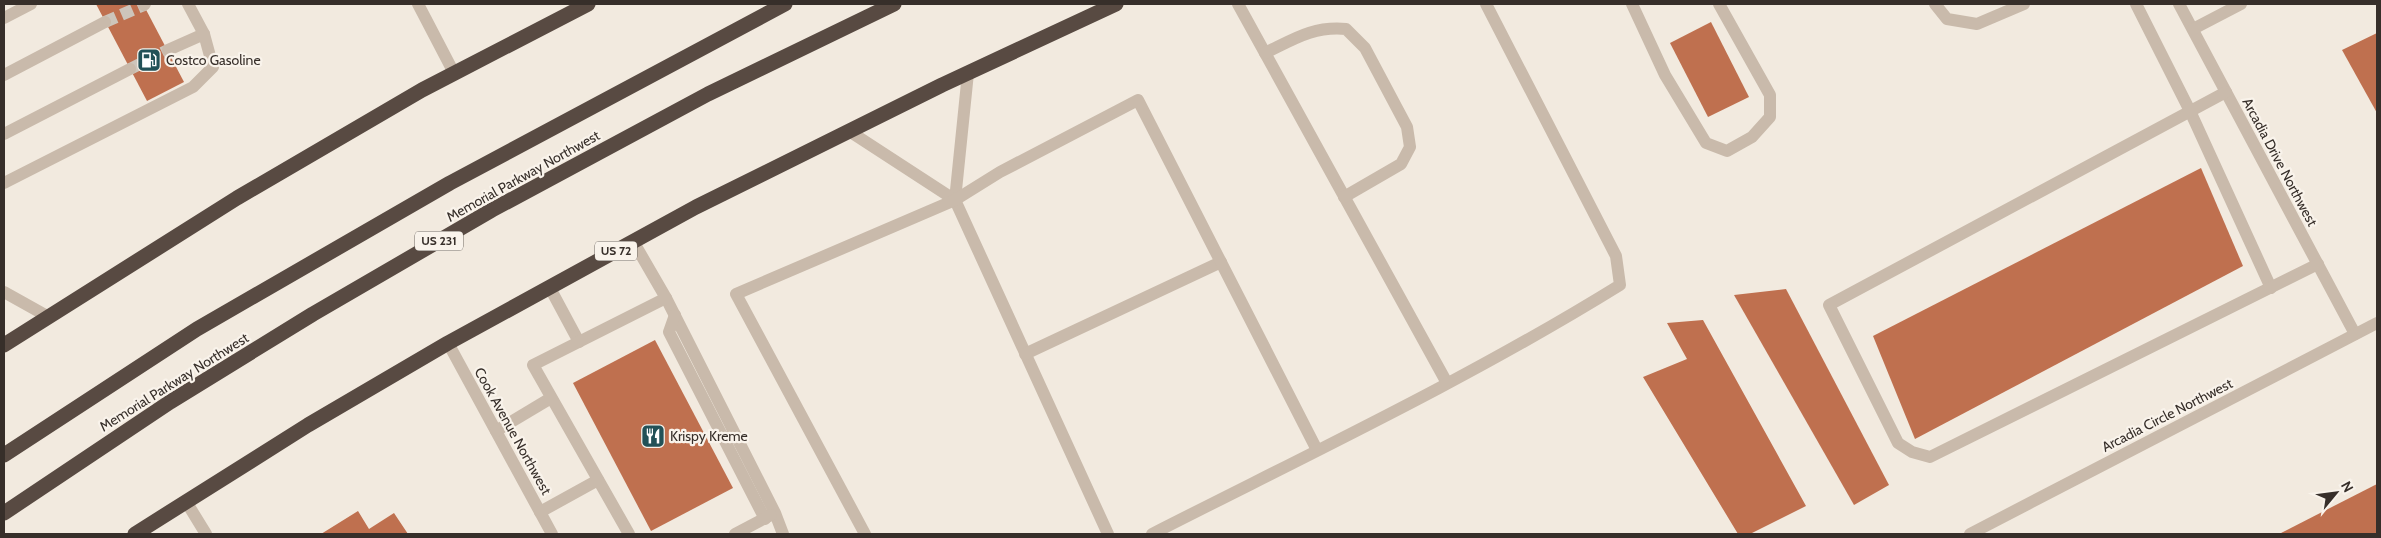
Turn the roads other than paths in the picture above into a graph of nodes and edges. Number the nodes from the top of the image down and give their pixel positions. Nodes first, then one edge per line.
1 (31, 4) edge
2 (188, 4) edge
3 (418, 4) edge
4 (588, 4) edge
5 (785, 4) edge
6 (894, 4) edge
7 (1116, 4) edge
8 (1238, 4) edge
9 (1486, 4) edge
10 (1632, 4) edge
11 (1719, 4) edge
12 (1935, 4) edge
13 (2024, 4) edge
14 (2136, 4) edge
15 (2179, 4) edge
16 (2241, 4) edge
17 (4, 18) edge
18 (105, 22) tunnel mouth
19 (2192, 29) junction
20 (204, 34) junction
21 (168, 50) tunnel mouth
22 (1265, 53) junction
23 (130, 69) tunnel mouth
24 (454, 73) junction
25 (968, 73) junction
26 (4, 75) edge
27 (2226, 92) junction
28 (2190, 112) junction
29 (848, 131) junction
30 (4, 134) edge
31 (4, 183) edge
32 (1344, 197) junction
33 (956, 200) junction
34 (632, 241) junction
35 (1221, 262) junction
36 (2318, 264) junction
37 (550, 288) junction
38 (2271, 288) junction
39 (4, 292) edge
40 (666, 298) junction
41 (47, 316) junction
42 (2377, 323) edge
43 (2355, 334) junction
44 (579, 342) junction
45 (448, 343) junction
46 (4, 345) edge
47 (1026, 354) junction
48 (1447, 383) junction
49 (551, 398) junction
50 (496, 431) junction
51 (1317, 450) junction
52 (4, 455) edge
53 (598, 480) junction
54 (187, 503) junction
55 (540, 512) junction
56 (4, 513) edge
57 (770, 516) junction
58 (135, 534) edge
59 (206, 534) edge
60 (552, 534) edge
61 (628, 534) edge
62 (735, 534) edge
63 (783, 534) edge
64 (865, 534) edge
65 (1108, 534) edge
66 (1152, 534) edge
67 (1970, 534) edge

1 - 17 street
2 - 20 street
3 - 24 street
4 - 24 highway
5 - 52 highway, Memorial Parkway Northwest
6 - 56 highway, Memorial Parkway Northwest / US 231
7 - 25 highway, US 72
8 - 22 street
9 - 48 street
10 - 11 street
12 - 13 street
14 - 28 street
15 - 19 street, Arcadia Drive Northwest
16 - 19 street
18 - 26 street
19 - 27 street, Arcadia Drive Northwest
20 - 21 street
20 - 31 street
22 - 32 street
22 - 32 street
23 - 30 street
24 - 41 highway
25 - 29 highway, US 72
25 - 33 street
27 - 28 street
27 - 36 street, Arcadia Drive Northwest
28 - 38 street
28 - 38 street
29 - 33 street
29 - 34 highway, US 72
32 - 48 street
33 - 35 street
33 - 47 street
33 - 64 street
34 - 37 highway, US 72
34 - 40 street
35 - 47 street
35 - 51 street
36 - 38 street
36 - 43 street, Arcadia Drive Northwest
37 - 44 street
37 - 45 highway, US 72
39 - 41 street
40 - 44 street
40 - 57 street
41 - 46 highway
42 - 43 street, Arcadia Circle Northwest
43 - 67 street, Arcadia Circle Northwest
44 - 49 street
45 - 50 street, Cook Avenue Northwest
45 - 54 highway, US 72
47 - 65 street
48 - 51 street
49 - 50 street
49 - 53 street
50 - 55 street, Cook Avenue Northwest
51 - 66 street
53 - 55 street
53 - 61 street
54 - 58 highway, US 72
54 - 59 street
55 - 60 street, Cook Avenue Northwest
57 - 62 street
57 - 63 street

